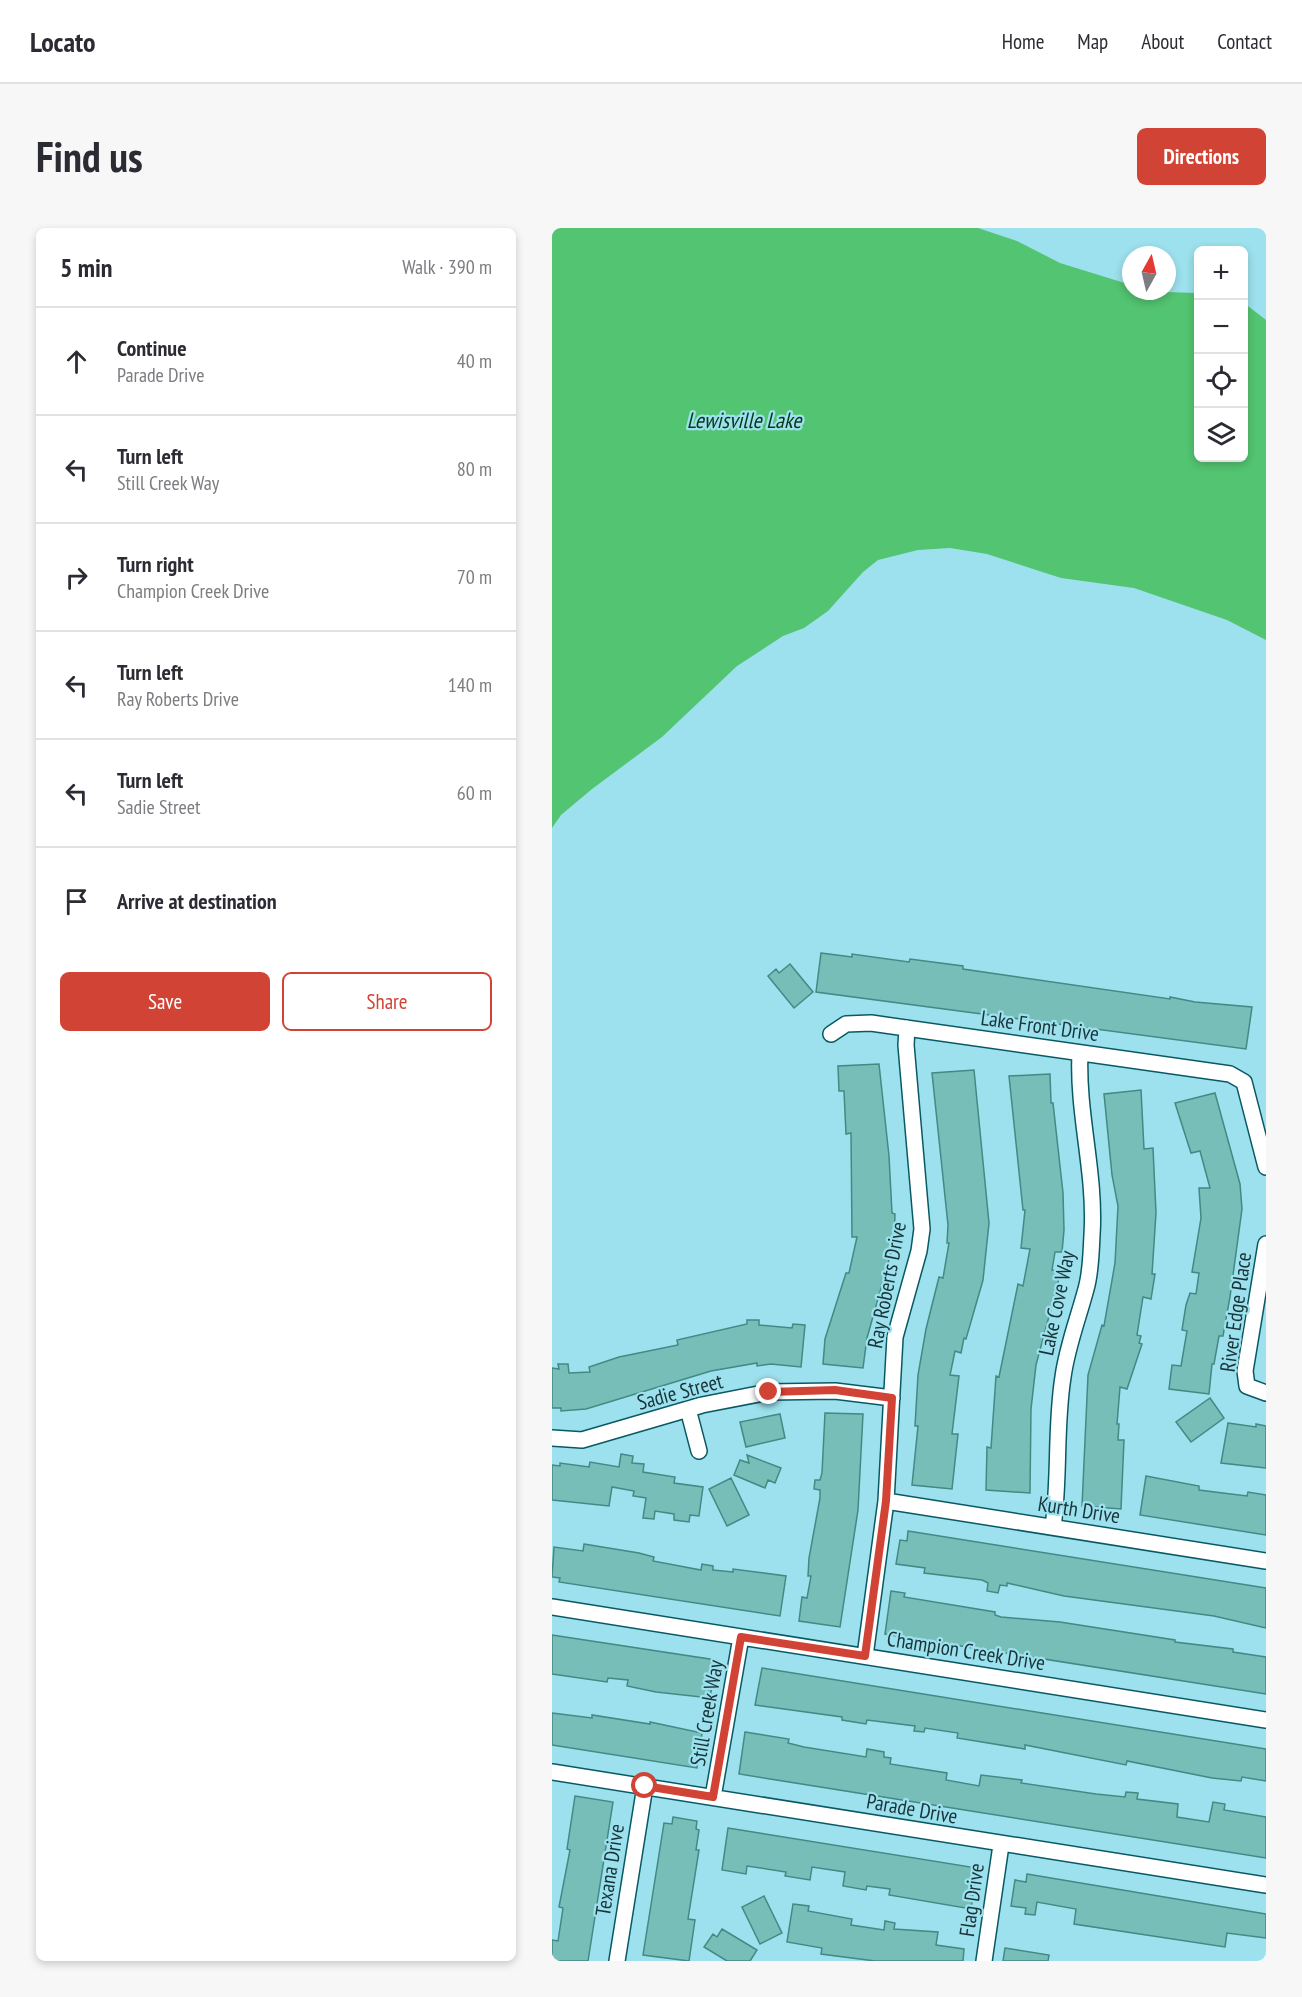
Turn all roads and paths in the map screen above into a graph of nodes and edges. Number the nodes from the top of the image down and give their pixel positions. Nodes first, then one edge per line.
1 (907, 1028) junction
2 (831, 1034) dead end
3 (1080, 1053) junction
4 (1266, 1167) edge
5 (1266, 1244) edge
6 (1266, 1393) edge
7 (892, 1398) junction
8 (688, 1409) junction
9 (552, 1438) edge
10 (699, 1451) dead end
11 (886, 1501) junction
12 (1053, 1527) junction
13 (1266, 1561) edge
14 (552, 1607) edge
15 (741, 1637) junction
16 (865, 1656) junction
17 (1266, 1720) edge
18 (552, 1772) edge
19 (645, 1786) junction
20 (713, 1797) junction
21 (1001, 1845) junction
22 (1266, 1885) edge
23 (617, 1961) edge
24 (984, 1961) edge

1 - 2 street, Lake Front Drive
1 - 3 street, Lake Front Drive
1 - 7 street, Ray Roberts Drive
3 - 4 street, Lake Front Drive
3 - 12 street, Lake Cove Way
5 - 6 street, River Edge Place
7 - 8 street, Sadie Street
7 - 11 street, Ray Roberts Drive
8 - 9 street, Sadie Street
8 - 10 street
11 - 12 street, Kurth Drive
11 - 16 street, Ray Roberts Drive
12 - 13 street, Kurth Drive
14 - 15 street, Champion Creek Drive
15 - 16 street, Champion Creek Drive
15 - 20 street, Still Creek Way
16 - 17 street, Champion Creek Drive
18 - 19 street, Parade Drive
19 - 20 street, Parade Drive
19 - 23 street, Texana Drive
20 - 21 street, Parade Drive
21 - 22 street, Parade Drive
21 - 24 street, Flag Drive

